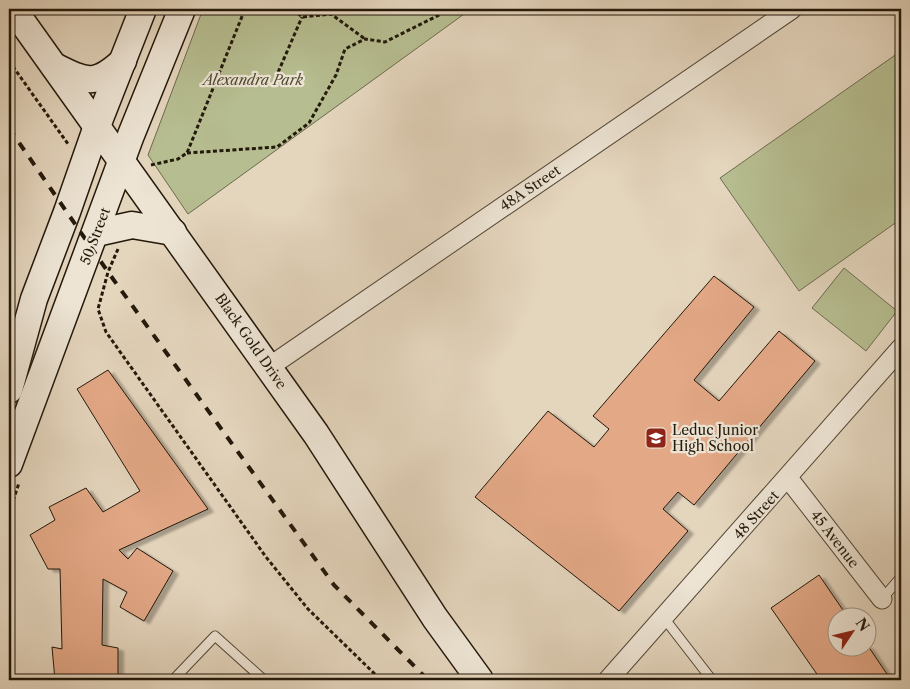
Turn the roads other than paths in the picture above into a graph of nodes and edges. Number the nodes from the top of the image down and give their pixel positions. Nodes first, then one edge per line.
1 (13, 9) edge
2 (143, 9) edge
3 (182, 9) edge
4 (792, 9) edge
5 (122, 62) junction
6 (54, 66) junction
7 (97, 126) junction
8 (128, 169) junction
9 (174, 232) junction
10 (96, 233) junction
11 (901, 348) edge
12 (269, 367) junction
13 (9, 390) edge
14 (9, 464) edge
15 (788, 478) junction
16 (901, 577) edge
17 (882, 599) joint
18 (664, 618) junction
19 (176, 680) edge
20 (264, 680) edge
21 (480, 680) edge
22 (608, 680) edge
23 (712, 680) edge

1 - 6 main road, Black Gold Drive
2 - 5 main road
3 - 8 main road, 50 Street
4 - 12 street, 48A Street
5 - 6 main road
5 - 7 main road
6 - 7 main road, Black Gold Drive
7 - 8 main road, Black Gold Drive
7 - 13 main road
8 - 9 main road, Black Gold Drive
8 - 10 main road, 50 Street
9 - 10 main road
9 - 12 main road, Black Gold Drive
10 - 14 main road, 50 Street
11 - 15 street, 48 Street
12 - 21 main road, Black Gold Drive
15 - 17 street, 45 Avenue
15 - 18 street, 48 Street
16 - 17 lane
18 - 22 street, 48 Street
18 - 23 lane
19 - 20 lane

